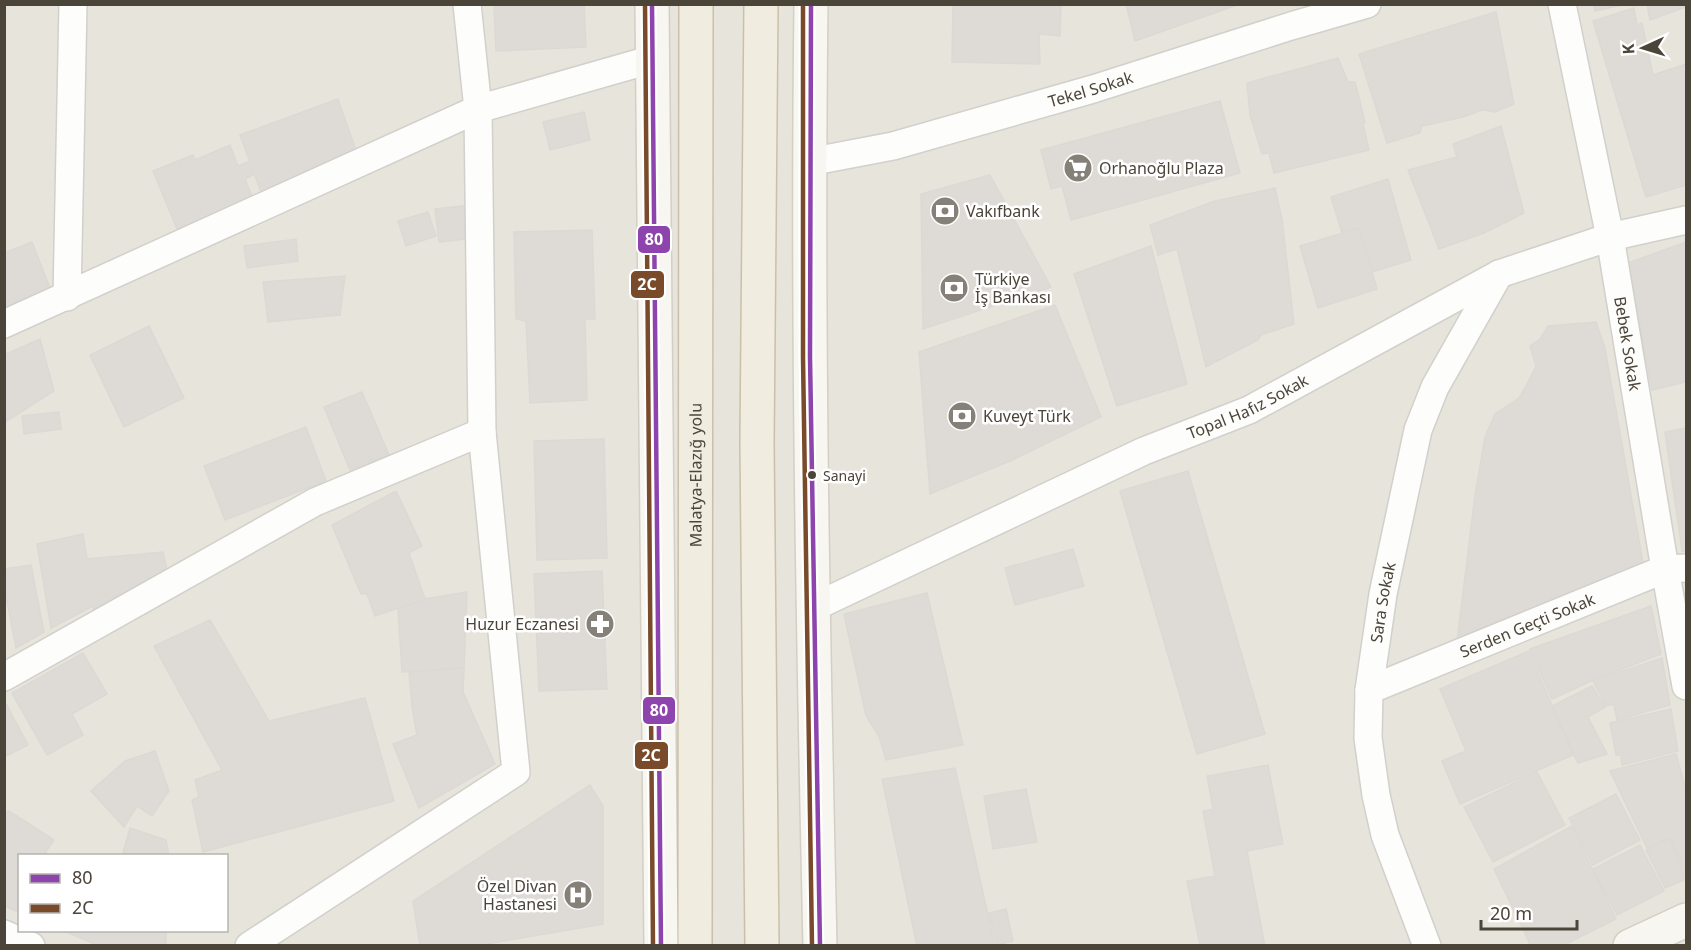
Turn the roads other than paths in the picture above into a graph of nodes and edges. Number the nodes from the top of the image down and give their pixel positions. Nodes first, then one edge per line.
1 (73, 4) edge
2 (467, 4) edge
3 (652, 4) edge
4 (670, 4) edge
5 (696, 4) edge
6 (760, 4) edge
7 (811, 4) edge
8 (1367, 4) edge
9 (1562, 4) edge
10 (653, 51) junction
11 (478, 109) junction
12 (809, 162) junction
13 (1686, 220) edge
14 (1610, 237) junction
15 (1499, 274) junction
16 (67, 297) junction
17 (4, 324) edge
18 (482, 432) junction
19 (1676, 569) edge
20 (812, 608) junction
21 (4, 677) edge
22 (1686, 686) edge
23 (1369, 690) junction
24 (660, 896) junction
25 (1686, 920) edge
26 (4, 934) edge
27 (1686, 936) edge
28 (31, 945) edge
29 (249, 945) edge
30 (641, 945) edge
31 (661, 945) edge
32 (694, 945) edge
33 (762, 945) edge
34 (820, 945) edge
35 (1427, 945) edge
36 (1630, 945) edge
37 (1666, 945) edge

1 - 16 street
2 - 11 street
3 - 10 main road
4 - 10 main road
5 - 32 highway, Malatya-Elazığ yolu
6 - 33 highway
7 - 12 main road
8 - 12 street, Tekel Sokak
9 - 14 street, Bebek Sokak
10 - 11 street
10 - 24 main road
11 - 16 street
11 - 18 street
12 - 20 main road
13 - 14 street, Topal Hafız Sokak
14 - 15 street, Topal Hafız Sokak
14 - 19 street, Bebek Sokak
15 - 20 street, Topal Hafız Sokak
15 - 23 street, Sara Sokak
16 - 17 street
18 - 21 street
18 - 29 street
19 - 22 street, Bebek Sokak
19 - 23 street, Serden Geçti Sokak
20 - 34 main road
23 - 35 street, Sara Sokak
24 - 30 main road
24 - 31 main road
25 - 36 main road
26 - 28 street
27 - 37 main road

